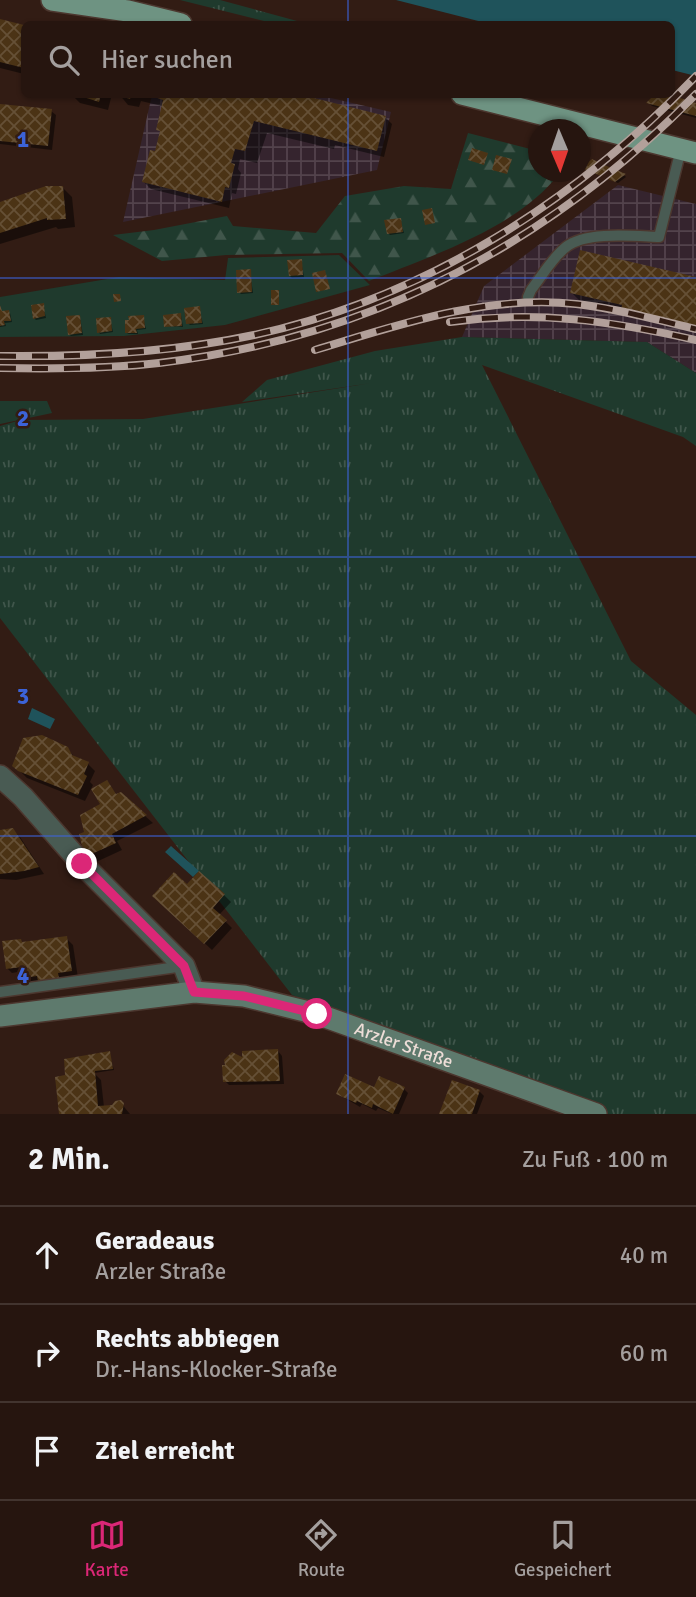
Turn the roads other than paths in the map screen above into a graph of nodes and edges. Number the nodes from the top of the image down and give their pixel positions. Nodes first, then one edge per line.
1 (52, 0) edge
2 (97, 0) edge
3 (128, 11) junction
4 (169, 21) edge
5 (478, 98) edge
6 (688, 151) edge
7 (528, 297) dead end
8 (0, 776) edge
9 (184, 966) junction
10 (0, 992) edge
11 (194, 992) junction
12 (0, 1016) edge
13 (597, 1114) edge

1 - 3 main road
2 - 3 main road
3 - 4 main road
5 - 6 main road
6 - 7 lane
8 - 9 street
9 - 10 lane
9 - 11 street
11 - 12 main road, Arzler Straße
11 - 13 main road, Arzler Straße

